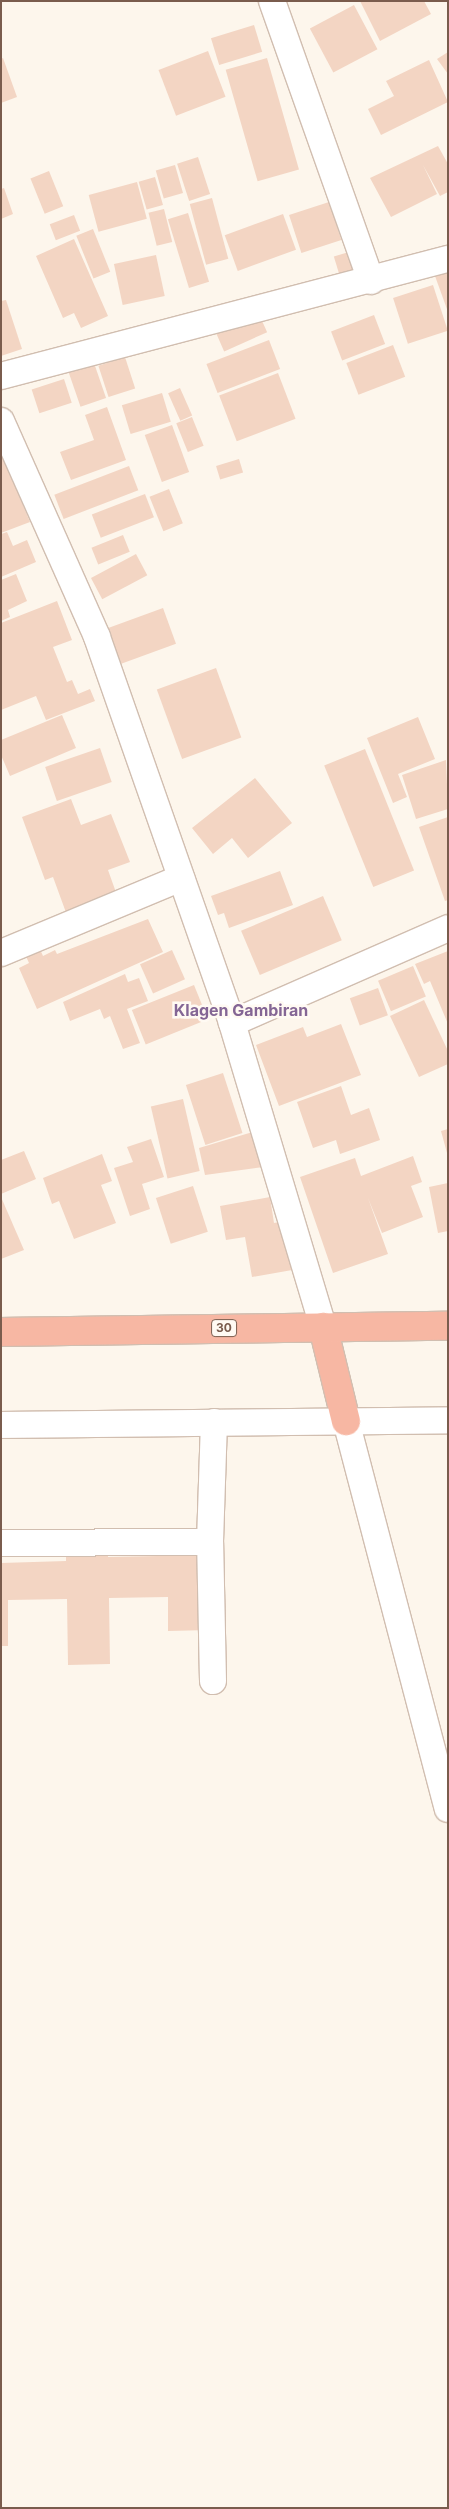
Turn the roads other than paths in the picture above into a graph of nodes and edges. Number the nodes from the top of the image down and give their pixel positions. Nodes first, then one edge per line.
1 (272, 2) edge
2 (448, 259) edge
3 (371, 280) junction
4 (1, 376) edge
5 (1, 422) edge
6 (181, 878) junction
7 (448, 928) edge
8 (1, 953) edge
9 (232, 1022) junction
10 (448, 1326) edge
11 (324, 1327) junction
12 (1, 1332) edge
13 (448, 1420) edge
14 (346, 1421) junction
15 (214, 1422) junction
16 (1, 1424) edge
17 (210, 1542) junction
18 (1, 1544) edge
19 (213, 1681) dead end
20 (448, 1809) edge

1 - 3 street
2 - 3 street
3 - 4 street
5 - 6 street
6 - 8 street
6 - 9 street
7 - 9 street
9 - 11 street
10 - 11 highway, 30
11 - 12 highway, 30
11 - 14 highway
13 - 14 street
14 - 15 street
14 - 20 street
15 - 16 street
15 - 17 street
17 - 18 street
17 - 19 street

